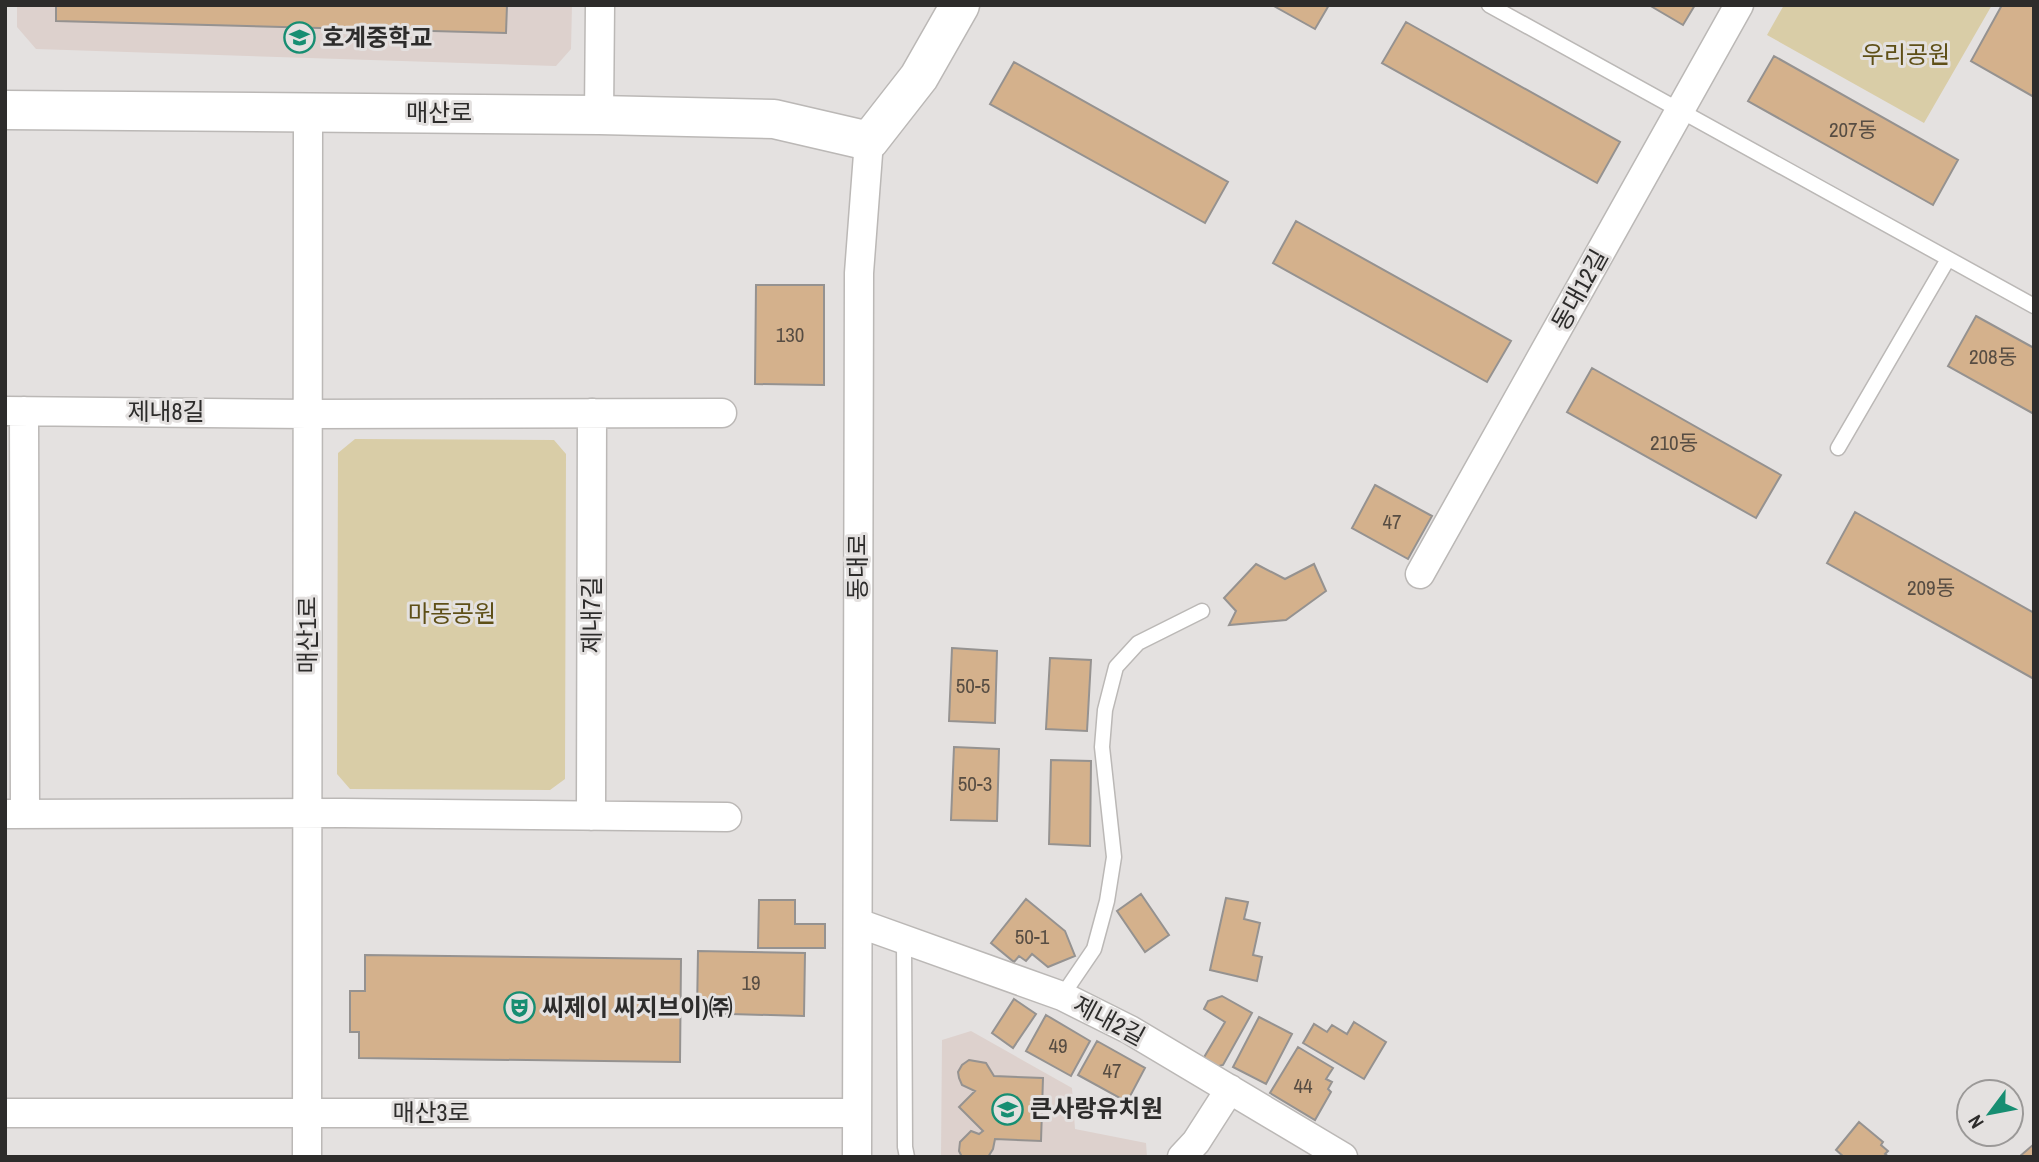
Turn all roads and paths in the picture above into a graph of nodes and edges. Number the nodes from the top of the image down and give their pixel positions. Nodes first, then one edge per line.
1 (600, 5) edge
2 (960, 5) edge
3 (1489, 5) edge
4 (1739, 5) edge
5 (5, 110) edge
6 (308, 112) junction
7 (1679, 112) junction
8 (599, 114) junction
9 (869, 141) junction
10 (1948, 259) junction
11 (2034, 306) edge
12 (15, 411) edge
13 (722, 413) dead end
14 (308, 414) junction
15 (592, 414) junction
16 (1838, 448) dead end
17 (1420, 574) dead end
18 (1202, 611) dead end
19 (308, 813) junction
20 (15, 814) edge
21 (591, 816) junction
22 (727, 817) dead end
23 (858, 923) junction
24 (904, 940) junction
25 (1062, 996) junction
26 (1230, 1089) junction
27 (5, 1113) edge
28 (857, 1113) junction
29 (307, 1114) junction
30 (307, 1157) edge
31 (857, 1157) edge
32 (908, 1157) edge
33 (1182, 1157) edge
34 (1343, 1157) edge

1 - 8 street
2 - 9 street
3 - 7 lane
4 - 7 street, 동대12길
5 - 6 street, 매산로
6 - 8 street, 매산로
6 - 14 street, 매산1로
7 - 10 lane
7 - 17 street, 동대12길
8 - 9 street, 매산로
9 - 23 street, 동대로
10 - 11 lane
10 - 16 lane
12 - 14 street, 제내8길
12 - 20 street, 제내8길
13 - 15 street
14 - 15 street
14 - 19 street, 매산1로
15 - 21 street, 제내7길
18 - 25 lane
19 - 20 street, 제내8길
19 - 21 street
19 - 29 street, 매산1로
21 - 22 street
23 - 24 street, 제내2길
23 - 28 street, 동대로
24 - 25 street, 제내2길
24 - 32 lane
25 - 26 street, 제내2길
26 - 33 street
26 - 34 street, 제내2길
27 - 29 street, 매산3로
28 - 29 street, 매산3로
28 - 31 street, 동대로
29 - 30 street, 매산1로

